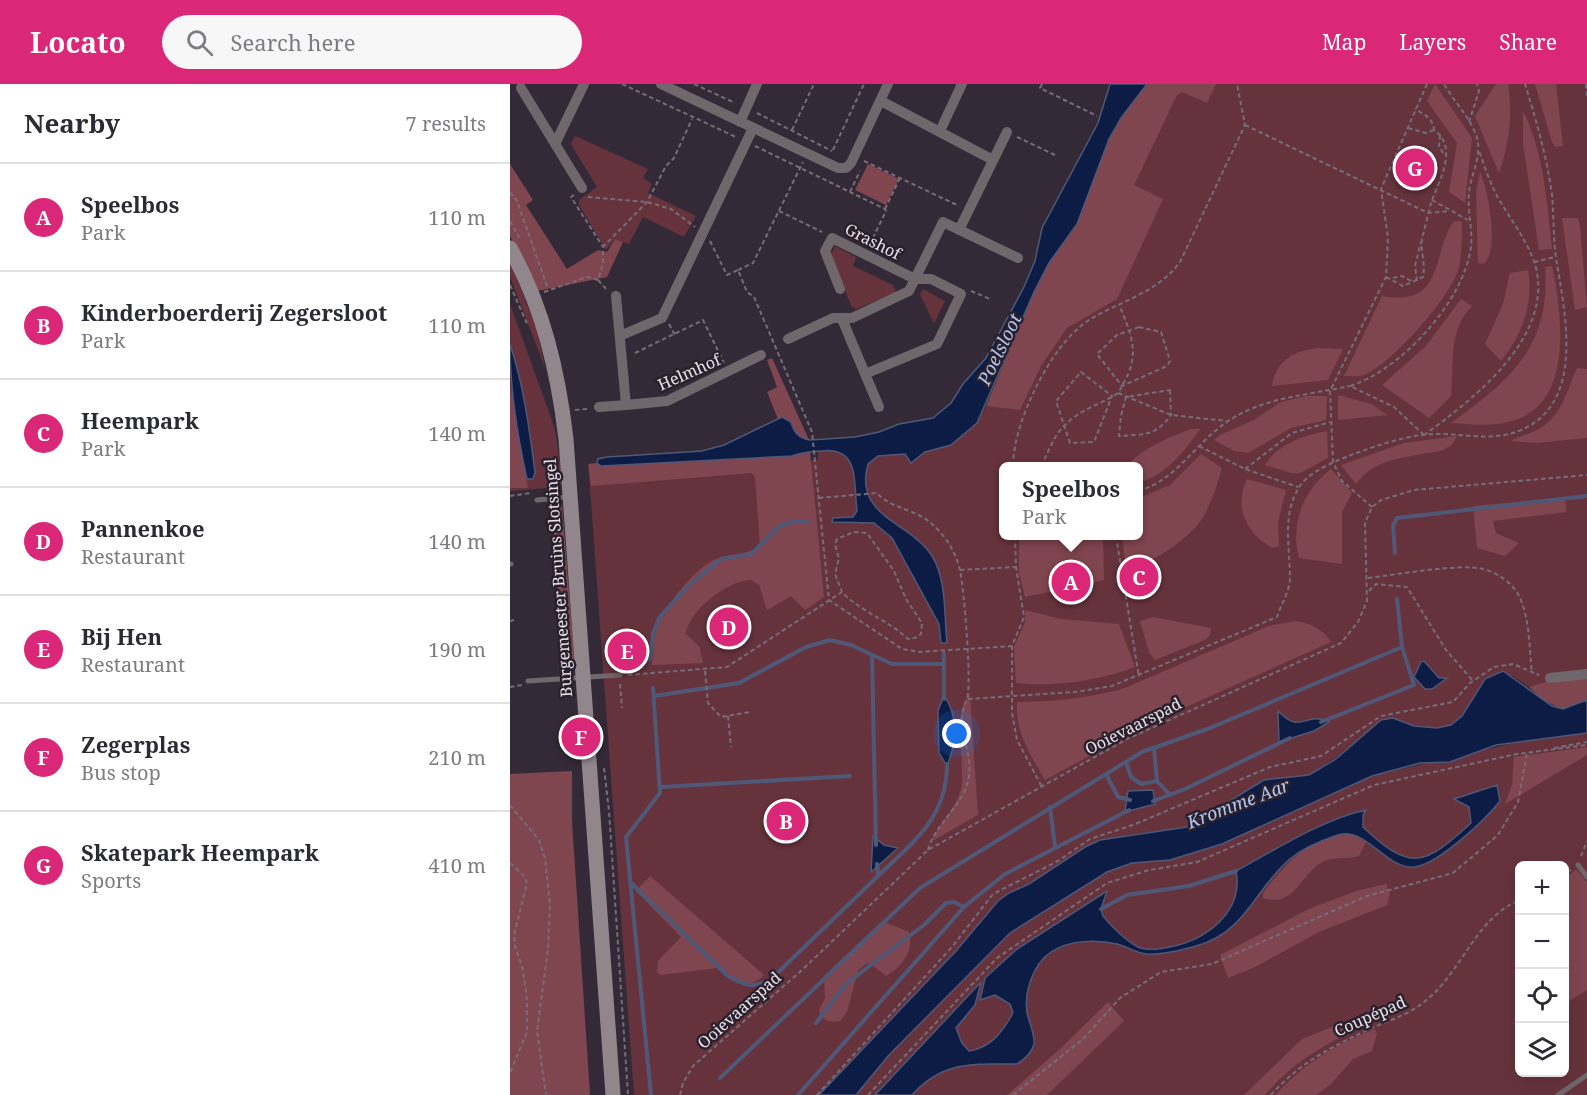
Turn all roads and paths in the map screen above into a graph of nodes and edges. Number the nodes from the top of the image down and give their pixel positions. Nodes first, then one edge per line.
1 (584, 84) edge
2 (622, 84) edge
3 (661, 84) edge
4 (696, 84) edge
5 (758, 84) edge
6 (814, 84) edge
7 (864, 84) edge
8 (888, 84) edge
9 (962, 84) edge
10 (1042, 84) edge
11 (1237, 84) edge
12 (1427, 84) edge
13 (1444, 84) edge
14 (1477, 84) edge
15 (1525, 84) edge
16 (1586, 84) edge
17 (521, 88) dead end
18 (1587, 98) edge
19 (880, 101) junction
20 (700, 103) junction
21 (746, 108) junction
22 (1415, 109) junction
23 (1097, 116) dead end
24 (693, 118) junction
25 (740, 122) junction
26 (1470, 122) junction
27 (1245, 125) junction
28 (753, 128) junction
29 (1408, 128) junction
30 (940, 130) junction
31 (1434, 130) junction
32 (792, 131) junction
33 (1007, 132) joint
34 (1440, 134) junction
35 (746, 142) junction
36 (555, 144) junction
37 (1479, 150) junction
38 (832, 151) junction
39 (1444, 154) junction
40 (808, 155) junction
41 (1057, 156) dead end
42 (993, 160) junction
43 (864, 161) dead end
44 (827, 163) junction
45 (799, 167) junction
46 (900, 178) junction
47 (582, 188) junction
48 (1382, 189) junction
49 (510, 192) edge
50 (1432, 200) junction
51 (647, 202) junction
52 (885, 209) junction
53 (779, 211) junction
54 (968, 211) junction
55 (1449, 212) junction
56 (1428, 213) junction
57 (1469, 221) junction
58 (959, 230) junction
59 (703, 233) junction
60 (832, 238) junction
61 (603, 247) junction
62 (510, 248) edge
63 (865, 255) junction
64 (1421, 256) junction
65 (1556, 257) junction
66 (1018, 258) dead end
67 (1534, 262) junction
68 (738, 270) junction
69 (1386, 277) junction
70 (1393, 278) junction
71 (915, 279) junction
72 (1411, 281) junction
73 (1417, 281) junction
74 (510, 285) edge
75 (840, 289) dead end
76 (549, 290) junction
77 (543, 292) dead end
78 (961, 294) junction
79 (616, 296) dead end
80 (990, 299) dead end
81 (1119, 304) junction
82 (842, 319) junction
83 (1129, 330) junction
84 (531, 334) dead end
85 (622, 335) junction
86 (788, 339) joint
87 (775, 348) junction
88 (635, 353) dead end
89 (761, 355) joint
90 (728, 371) junction
91 (865, 374) junction
92 (1122, 386) junction
93 (1350, 386) junction
94 (1330, 390) junction
95 (1118, 393) junction
96 (1112, 396) junction
97 (1126, 397) junction
98 (626, 405) junction
99 (599, 407) joint
100 (879, 407) dead end
101 (574, 410) dead end
102 (1172, 415) junction
103 (1227, 421) junction
104 (1330, 422) junction
105 (1064, 425) junction
106 (1424, 435) junction
107 (1199, 446) junction
108 (1014, 462) edge
109 (1043, 462) edge
110 (1333, 462) junction
111 (1245, 469) junction
112 (1587, 475) edge
113 (1143, 488) edge
114 (1298, 488) junction
115 (571, 496) junction
116 (819, 498) junction
117 (537, 500) dead end
118 (1372, 507) junction
119 (1015, 540) edge
120 (1117, 540) edge
121 (1016, 567) junction
122 (960, 570) junction
123 (1368, 578) junction
124 (1368, 591) junction
125 (842, 592) junction
126 (829, 600) junction
127 (1012, 646) junction
128 (967, 649) junction
129 (705, 670) junction
130 (1587, 674) edge
131 (620, 675) junction
132 (1139, 677) junction
133 (583, 678) junction
134 (1550, 678) dead end
135 (528, 681) joint
136 (1473, 681) junction
137 (510, 687) edge
138 (1011, 694) junction
139 (967, 699) junction
140 (622, 708) dead end
141 (750, 712) dead end
142 (728, 716) junction
143 (1587, 743) edge
144 (732, 747) dead end
145 (1527, 753) junction
146 (603, 759) dead end
147 (1043, 788) junction
148 (510, 805) edge
149 (928, 850) junction
150 (510, 863) edge
151 (1578, 865) dead end
152 (1587, 877) edge
153 (1515, 902) edge
154 (510, 1073) edge
155 (1587, 1075) edge
156 (546, 1095) edge
157 (613, 1095) edge
158 (628, 1095) edge
159 (680, 1095) edge
160 (817, 1095) edge
161 (868, 1095) edge
162 (1014, 1095) edge
163 (1271, 1095) edge
164 (1558, 1095) edge

1 - 36 street
2 - 24 path
3 - 20 street
4 - 21 path
5 - 21 street
6 - 32 path
7 - 38 path
8 - 19 street
9 - 30 street
10 - 23 path
11 - 27 path
12 - 22 path
13 - 26 path
14 - 26 path
15 - 65 path
16 - 18 path
17 - 36 street
19 - 30 street
19 - 44 street
20 - 24 path
20 - 25 street
21 - 25 street
21 - 32 path
22 - 29 path
22 - 31 path
24 - 35 path
24 - 51 path
25 - 28 street
26 - 37 path
27 - 48 path
27 - 81 path
28 - 35 street
28 - 40 street
29 - 31 path
29 - 48 path
30 - 42 street
31 - 34 path
32 - 38 path
33 - 41 path
33 - 42 street
34 - 39 path
34 - 39 path
35 - 45 path
35 - 59 street
36 - 47 street
37 - 57 path
37 - 67 path
38 - 44 path
39 - 50 path
40 - 44 street
40 - 45 path
42 - 54 street
43 - 46 path
45 - 52 path
45 - 53 path
46 - 52 path
46 - 54 path
47 - 51 path
47 - 61 path
48 - 56 path
48 - 69 path
49 - 76 path
50 - 55 path
50 - 56 path
51 - 59 path
51 - 61 path
52 - 63 path
53 - 60 path
53 - 68 path
54 - 58 street
55 - 56 path
55 - 57 path
56 - 64 path
57 - 93 path
58 - 66 street
58 - 71 street, Grashof
59 - 68 path
59 - 85 street
60 - 63 street, Grashof
60 - 75 street, Grashof
61 - 76 path
62 - 115 street, Burgemeester Bruins Slotsingel
63 - 71 street, Grashof
64 - 73 path
64 - 73 path
65 - 67 path
65 - 106 path
67 - 106 path
68 - 87 path
69 - 70 path
69 - 94 path
70 - 72 path
70 - 72 path
71 - 78 street, Grashof
71 - 82 street, Grashof
72 - 73 path
74 - 84 path
76 - 77 path
78 - 80 path
78 - 91 street
79 - 85 street
81 - 83 path
81 - 108 path
82 - 86 street, Grashof
82 - 91 street
83 - 92 path
83 - 92 path
83 - 92 path
85 - 98 street
86 - 87 path
87 - 89 path
87 - 116 path
88 - 90 path
89 - 90 street, Helmhof
90 - 98 street, Helmhof
91 - 100 street
92 - 95 path
93 - 94 path
93 - 106 path
94 - 103 path
94 - 104 path
95 - 96 path
95 - 97 path
96 - 105 path
96 - 105 path
96 - 105 path
97 - 102 path
97 - 102 path
97 - 102 path
98 - 99 street, Helmhof
99 - 101 path
102 - 103 path
103 - 107 path
104 - 110 path
104 - 111 path
105 - 109 path
106 - 110 path
107 - 111 path
107 - 113 path
110 - 114 path
110 - 118 path
111 - 114 path
112 - 118 path
114 - 132 path
115 - 117 lane
115 - 133 street, Burgemeester Bruins Slotsingel
116 - 122 path
116 - 126 path
118 - 123 path, Ooievaarspad
119 - 121 path
120 - 132 path
121 - 122 path
121 - 127 path
122 - 128 path
123 - 124 path, Ooievaarspad
123 - 136 path
124 - 136 path
124 - 147 path, Ooievaarspad
125 - 125 path
125 - 126 path
126 - 128 path
126 - 129 path
127 - 128 path
127 - 138 path
128 - 139 path
129 - 131 path
129 - 142 path
130 - 134 street
131 - 133 lane
131 - 140 path
132 - 138 path
133 - 135 lane
133 - 157 street, Burgemeester Bruins Slotsingel
135 - 137 path
136 - 160 path
138 - 139 path
138 - 147 path
139 - 149 path
141 - 142 path
142 - 144 path
143 - 145 path
145 - 161 path
145 - 162 path
146 - 158 path
147 - 149 path, Ooievaarspad
148 - 156 path
149 - 159 path, Ooievaarspad
150 - 154 path
151 - 152 lane
153 - 163 path, Coupépad
155 - 164 lane

